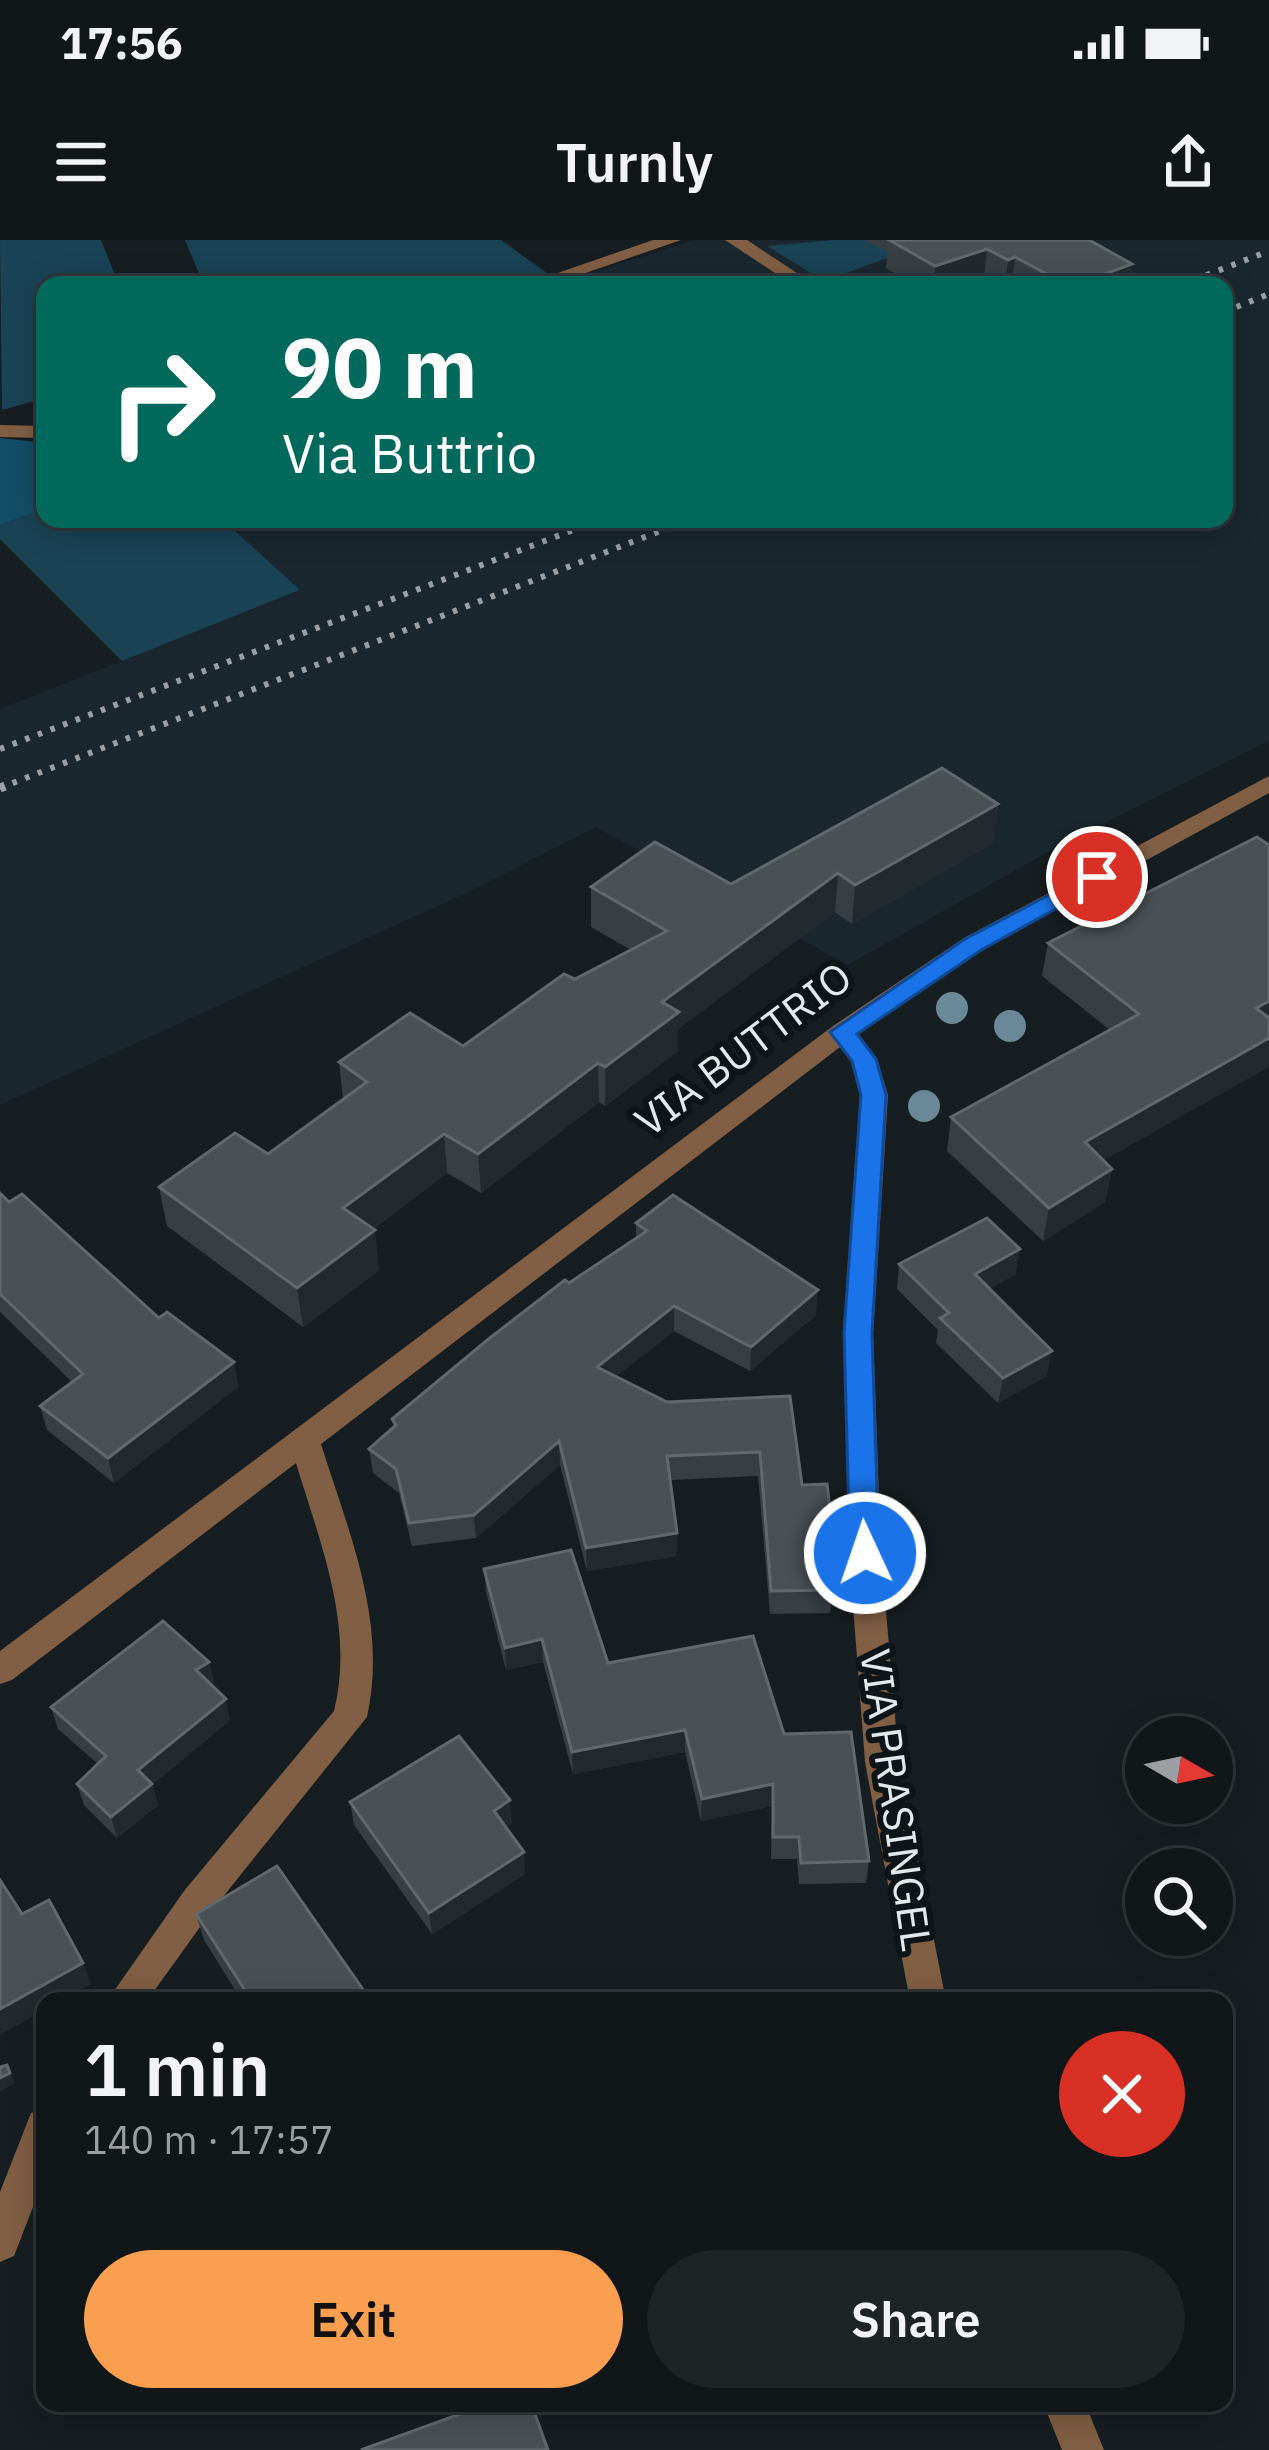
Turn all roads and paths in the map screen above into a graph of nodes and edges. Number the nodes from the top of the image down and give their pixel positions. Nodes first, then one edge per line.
1 (672, 240) edge
2 (734, 240) edge
3 (560, 276) edge
4 (792, 276) edge
5 (0, 430) edge
6 (36, 432) edge
7 (1267, 787) edge
8 (842, 1032) junction
9 (304, 1440) junction
10 (0, 1670) edge
11 (131, 1992) edge
12 (926, 1992) edge
13 (36, 2149) edge
14 (0, 2242) edge
15 (1068, 2412) edge
16 (1083, 2450) edge

1 - 3 street
2 - 4 street
5 - 6 street
7 - 8 street, VIA BUTTRIO
8 - 9 street, VIA BUTTRIO
8 - 12 street, VIA PRASINGEL
9 - 10 street, VIA BUTTRIO
9 - 11 street
13 - 14 street
15 - 16 street

